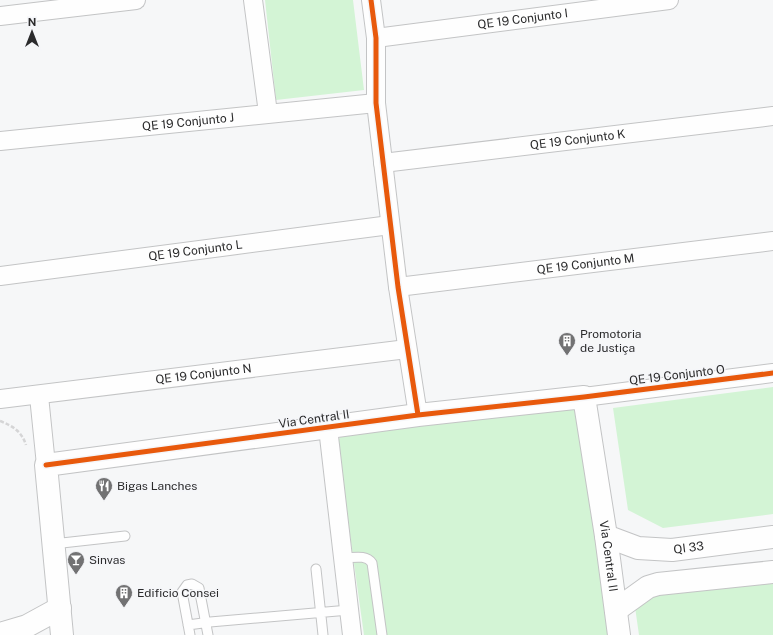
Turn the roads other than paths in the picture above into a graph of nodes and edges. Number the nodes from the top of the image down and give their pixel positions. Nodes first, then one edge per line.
1 (136, 0) edge
2 (253, 0) edge
3 (371, 0) edge
4 (669, 0) edge
5 (0, 16) edge
6 (376, 38) junction
7 (376, 103) junction
8 (268, 113) junction
9 (773, 116) edge
10 (0, 141) edge
11 (383, 163) junction
12 (390, 225) junction
13 (773, 241) edge
14 (0, 276) edge
15 (398, 287) junction
16 (408, 349) junction
17 (773, 373) edge
18 (39, 396) junction
19 (584, 397) junction
20 (0, 399) edge
21 (418, 415) junction
22 (328, 428) junction
23 (46, 465) junction
24 (125, 536) dead end
25 (606, 536) junction
26 (773, 537) edge
27 (53, 544) junction
28 (343, 558) junction
29 (316, 569) dead end
30 (773, 572) edge
31 (60, 608) junction
32 (349, 610) junction
33 (616, 610) junction
34 (320, 612) junction
35 (206, 622) junction
36 (188, 625) junction
37 (0, 634) edge
38 (62, 635) edge
39 (190, 635) edge
40 (208, 635) edge
41 (323, 635) edge
42 (352, 635) edge
43 (382, 635) edge
44 (619, 635) edge

1 - 5 street
2 - 8 street
3 - 6 street
4 - 6 street, QE 19 Conjunto I
6 - 7 street
7 - 8 street, QE 19 Conjunto J
7 - 11 street
8 - 10 street, QE 19 Conjunto J
9 - 11 street, QE 19 Conjunto K
11 - 12 street
12 - 14 street, QE 19 Conjunto L
12 - 15 street
13 - 15 street, QE 19 Conjunto M
15 - 16 street
16 - 18 street, QE 19 Conjunto N
16 - 21 street
17 - 19 street, QE 19 Conjunto O
18 - 20 street, QE 19 Conjunto N
18 - 23 street
19 - 21 street, Via Central II
19 - 25 street, Via Central II
21 - 22 street, Via Central II
22 - 23 street, Via Central II
22 - 28 street
23 - 27 street
24 - 27 lane
25 - 26 street, QI 33
25 - 33 street, Via Central II
27 - 31 street
28 - 32 street
28 - 43 lane
29 - 34 lane
30 - 33 street
31 - 37 street
31 - 38 street
32 - 34 lane
32 - 42 street
33 - 44 street, Via Central II
34 - 35 lane
34 - 41 lane
35 - 36 lane
35 - 36 lane
35 - 40 lane
36 - 39 lane

